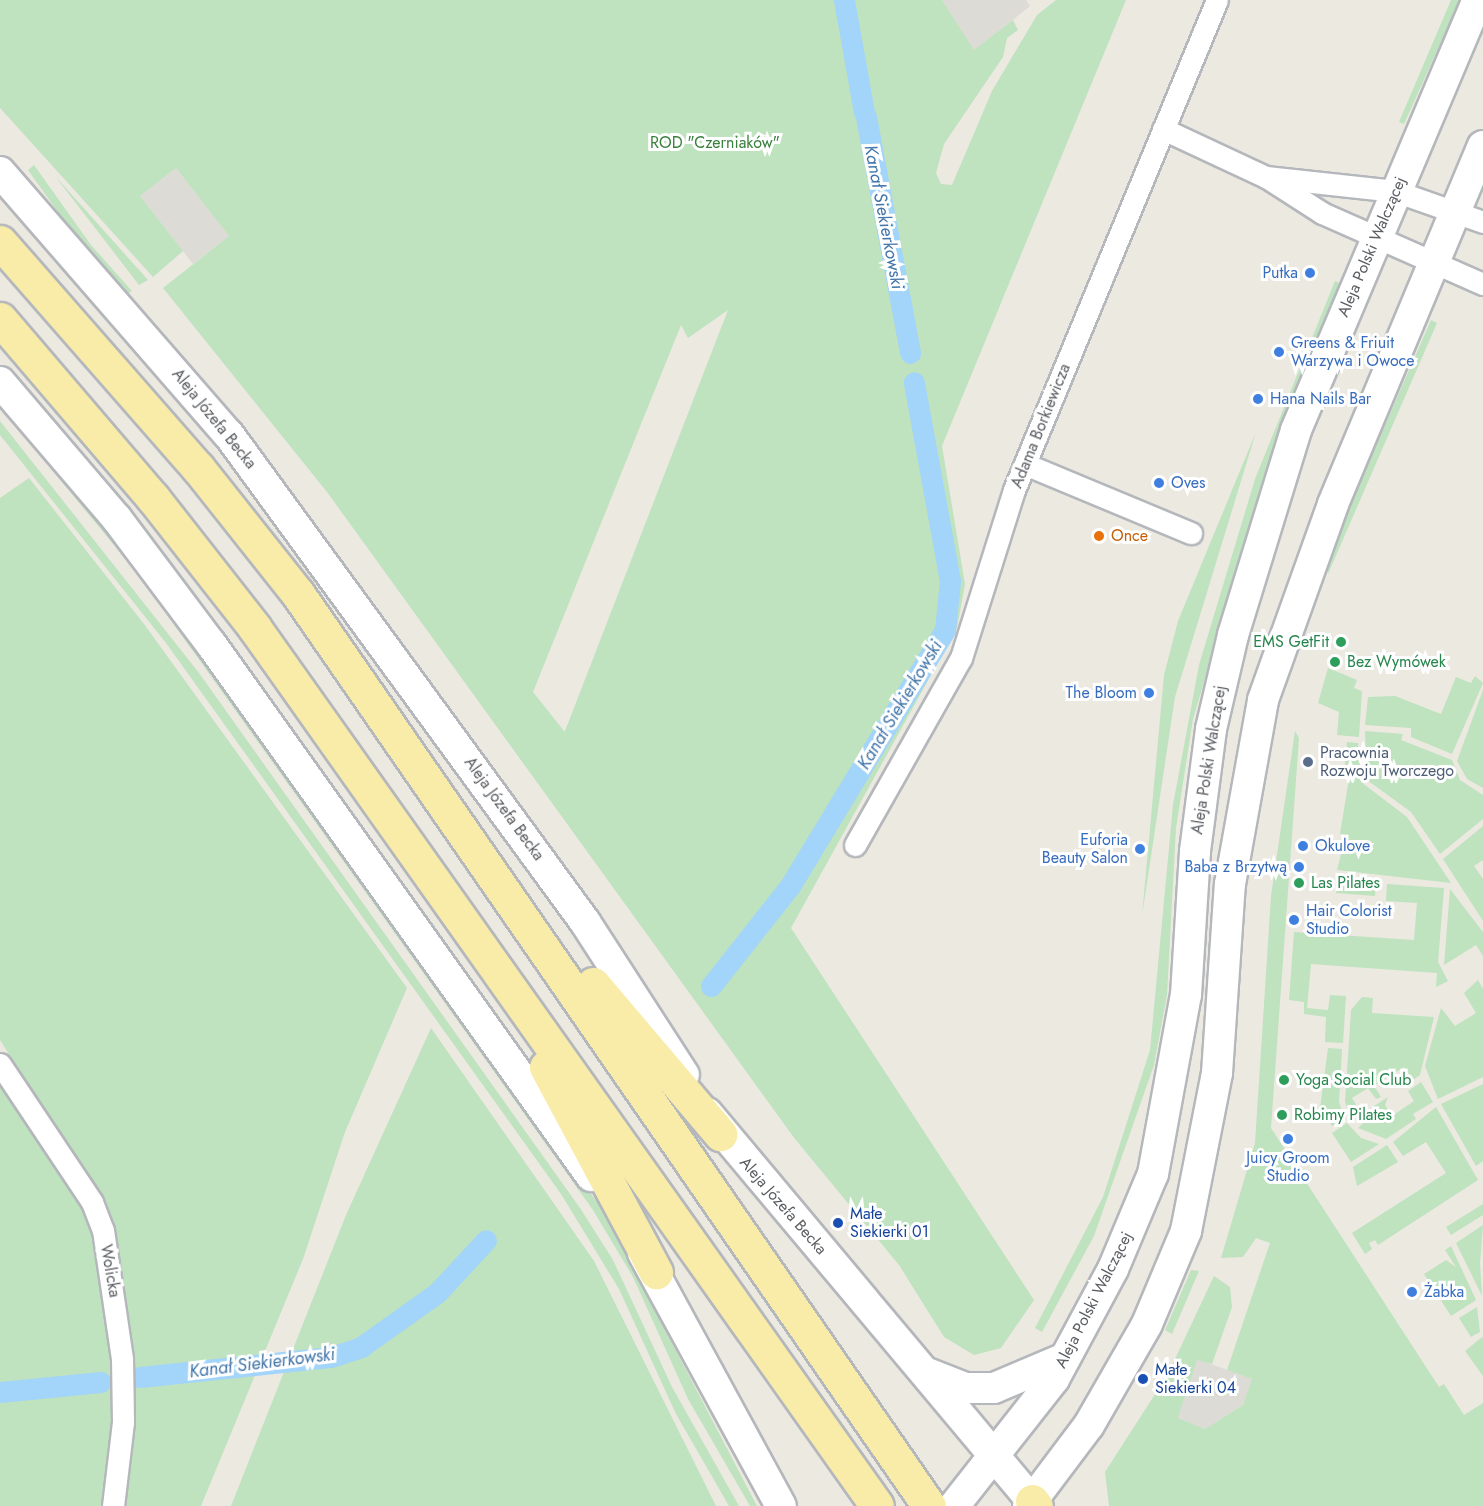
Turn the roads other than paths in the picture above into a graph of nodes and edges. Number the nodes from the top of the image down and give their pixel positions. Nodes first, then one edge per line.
1 (1217, 0) edge
2 (1478, 0) edge
3 (1163, 129) junction
4 (1483, 146) edge
5 (0, 172) edge
6 (1266, 177) junction
7 (1395, 191) junction
8 (1470, 216) edge
9 (1375, 237) junction
10 (0, 242) edge
11 (1435, 262) junction
12 (1483, 284) edge
13 (0, 319) edge
14 (0, 382) edge
15 (1025, 464) junction
16 (1191, 533) dead end
17 (855, 845) dead end
18 (505, 887) junction
19 (484, 952) junction
20 (0, 1064) edge
21 (720, 1134) junction
22 (656, 1272) junction
23 (1065, 1358) junction
24 (925, 1372) junction
25 (994, 1455) junction
26 (1032, 1504) edge
27 (113, 1506) edge
28 (781, 1506) edge
29 (877, 1506) edge
30 (929, 1506) edge
31 (954, 1506) edge

1 - 3 street, Adama Borkiewicza
2 - 7 main road, Aleja Polski Walczącej
3 - 6 street
3 - 15 street, Adama Borkiewicza
4 - 8 main road
5 - 21 main road, Aleja Józefa Becka
6 - 7 street
6 - 9 street
7 - 8 street
7 - 9 main road, Aleja Polski Walczącej
8 - 11 main road
9 - 11 street
9 - 23 main road, Aleja Polski Walczącej
10 - 18 main road
11 - 12 street
11 - 26 main road
13 - 19 main road
14 - 22 main road
15 - 16 street
15 - 17 street, Adama Borkiewicza
18 - 21 main road
18 - 30 main road
19 - 22 main road
19 - 29 main road
20 - 27 street, Wolicka
21 - 24 main road, Aleja Józefa Becka
22 - 28 main road
23 - 24 main road
23 - 25 main road, Aleja Polski Walczącej
24 - 25 main road, Aleja Józefa Becka
25 - 26 main road, Aleja Józefa Becka
25 - 31 main road, Aleja Polski Walczącej

